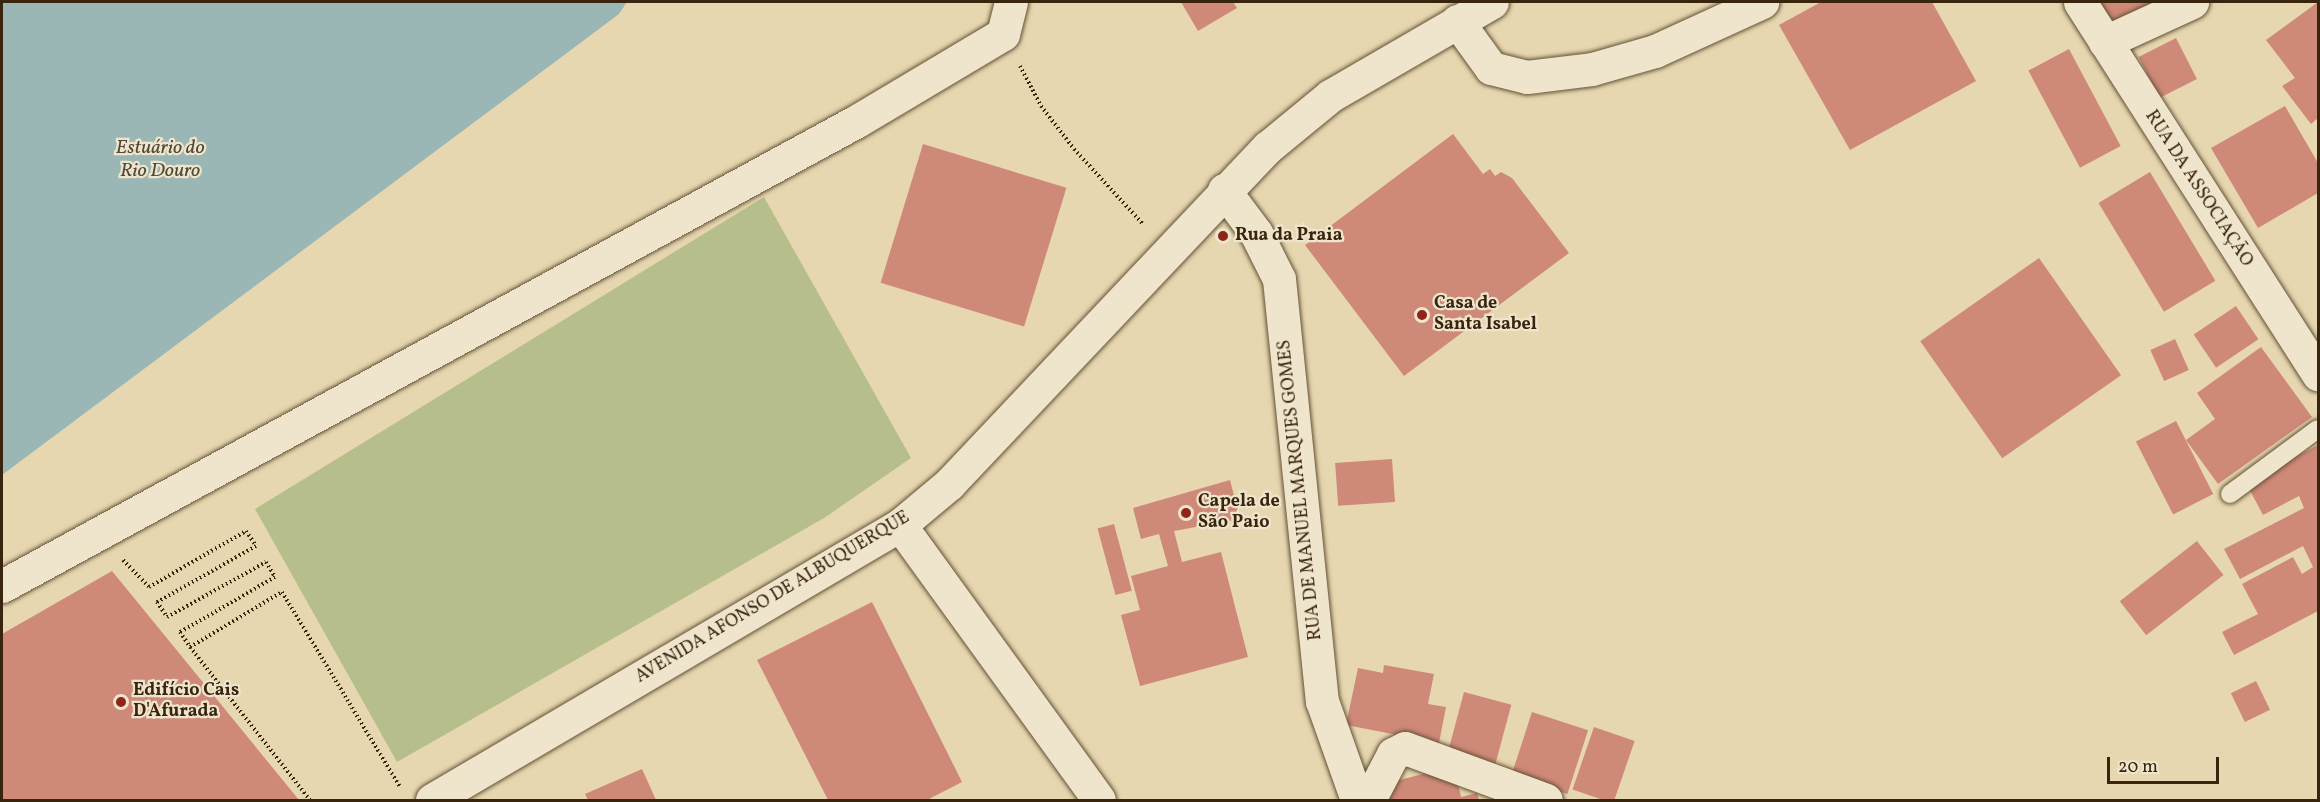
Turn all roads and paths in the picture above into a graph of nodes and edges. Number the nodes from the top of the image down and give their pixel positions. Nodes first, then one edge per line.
1 (1011, 2) edge
2 (1492, 2) edge
3 (1762, 2) edge
4 (2080, 2) edge
5 (2192, 2) edge
6 (1457, 21) junction
7 (1002, 34) junction
8 (2105, 42) junction
9 (1224, 190) junction
10 (1148, 228) dead end
11 (2319, 374) edge
12 (2319, 429) edge
13 (2230, 494) dead end
14 (900, 525) junction
15 (98, 533) junction
16 (2, 586) edge
17 (190, 647) junction
18 (417, 796) edge
19 (310, 801) edge
20 (1099, 801) edge
21 (1357, 801) edge
22 (1369, 801) edge
23 (1546, 801) edge

1 - 7 street
2 - 6 street
3 - 6 street
4 - 8 street, RUA DA ASSOCIAÇÃO
5 - 8 street
6 - 9 street
7 - 10 path
7 - 15 street
8 - 11 street, RUA DA ASSOCIAÇÃO
9 - 14 street, AVENIDA AFONSO DE ALBUQUERQUE
9 - 21 street, RUA DE MANUEL MARQUES GOMES
12 - 13 lane
14 - 18 street, AVENIDA AFONSO DE ALBUQUERQUE
14 - 20 street
15 - 16 street
15 - 17 path
17 - 18 path
17 - 19 path
22 - 23 street

